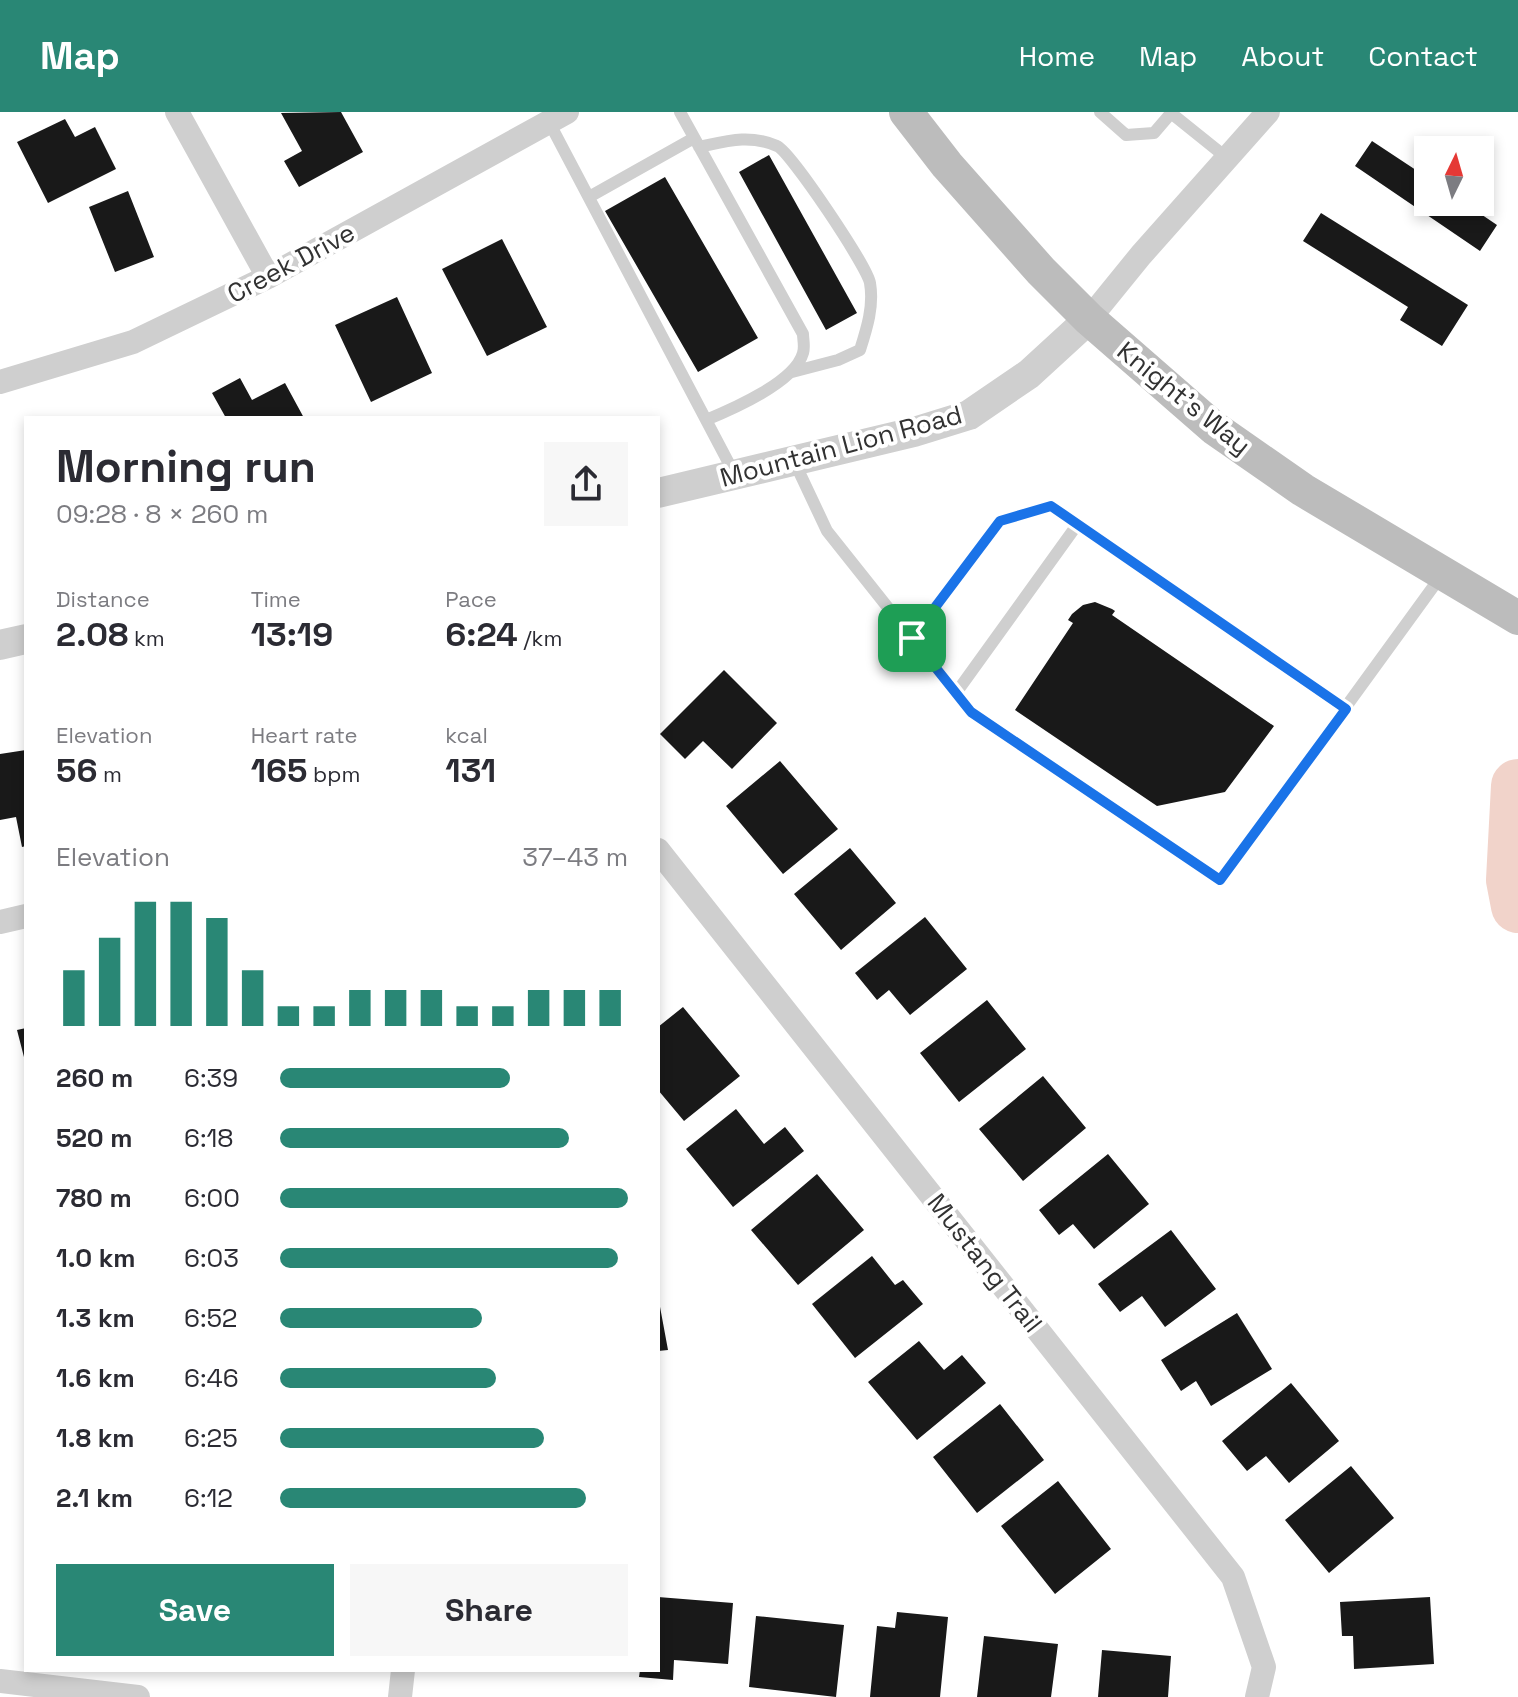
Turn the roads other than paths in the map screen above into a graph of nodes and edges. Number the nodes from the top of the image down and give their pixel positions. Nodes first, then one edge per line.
1 (177, 112) edge
2 (680, 112) edge
3 (906, 112) edge
4 (1100, 112) edge
5 (1172, 112) edge
6 (1268, 112) edge
7 (561, 115) edge
8 (696, 143) junction
9 (1227, 158) junction
10 (589, 197) junction
11 (268, 277) junction
12 (1089, 319) junction
13 (792, 372) junction
14 (0, 382) edge
15 (706, 420) junction
16 (794, 461) junction
17 (735, 475) junction
18 (660, 493) edge
19 (1077, 525) junction
20 (1442, 574) junction
21 (1518, 618) edge
22 (912, 638) junction
23 (24, 639) edge
24 (0, 645) edge
25 (956, 693) junction
26 (1346, 709) junction
27 (660, 853) edge
28 (24, 916) edge
29 (0, 922) edge
30 (403, 1672) edge
31 (0, 1681) edge
32 (138, 1697) edge
33 (400, 1697) edge
34 (1257, 1697) edge

1 - 11 street
2 - 8 lane
3 - 12 main road, Knight's Way
4 - 5 lane
5 - 9 lane
6 - 9 street
7 - 10 lane
7 - 11 street, Creek Drive
8 - 10 lane
8 - 13 lane
8 - 13 lane
9 - 12 street
10 - 15 lane
11 - 14 street, Creek Drive
12 - 16 street, Mountain Lion Road
12 - 20 main road, Knight's Way
13 - 15 lane
15 - 17 lane
16 - 17 street, Mountain Lion Road
16 - 22 lane
17 - 18 street, Mountain Lion Road
19 - 22 lane
19 - 25 lane
19 - 26 lane
20 - 21 main road, Knight's Way
20 - 26 lane
22 - 25 lane
23 - 24 street
25 - 26 lane
27 - 34 street, Mustang Trail
28 - 29 street
30 - 33 street
31 - 32 street

